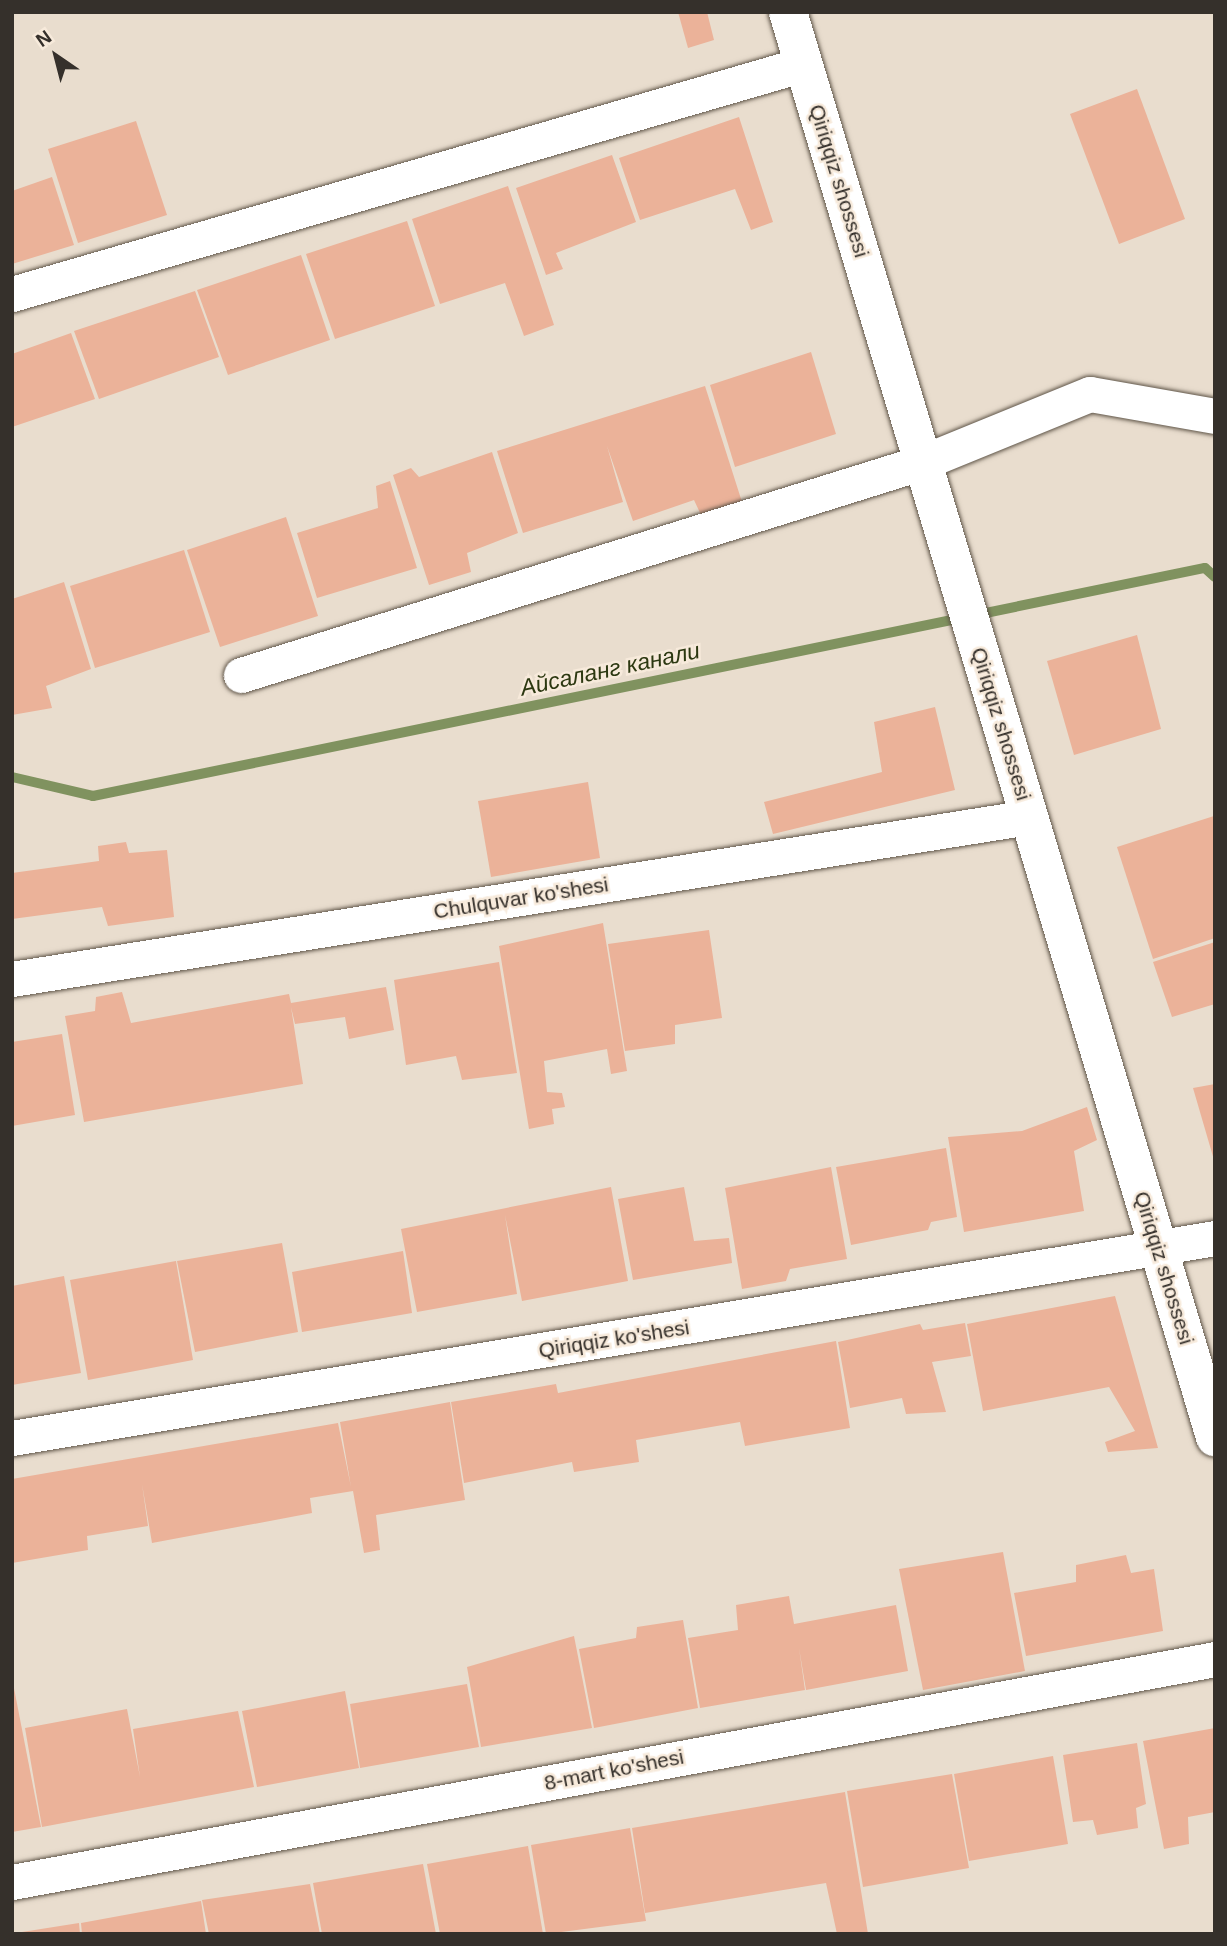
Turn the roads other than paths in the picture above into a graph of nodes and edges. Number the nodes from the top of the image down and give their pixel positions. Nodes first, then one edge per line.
1 (788, 12) edge
2 (804, 64) junction
3 (12, 294) edge
4 (1215, 416) edge
5 (923, 462) junction
6 (242, 675) dead end
7 (1029, 817) junction
8 (12, 979) edge
9 (1215, 1238) edge
10 (1159, 1250) junction
11 (1215, 1437) edge
12 (12, 1438) edge
13 (1215, 1659) edge
14 (12, 1882) edge

1 - 2 main road, Qiriqqiz shossesi
2 - 3 street
2 - 5 main road, Qiriqqiz shossesi
4 - 5 street
5 - 6 street
5 - 7 main road, Qiriqqiz shossesi
7 - 8 street, Chulquvar ko'shesi
7 - 10 main road, Qiriqqiz shossesi
9 - 10 street, Qiriqqiz ko'shesi
10 - 11 main road, Qiriqqiz shossesi
10 - 12 street, Qiriqqiz ko'shesi
13 - 14 street, 8-mart ko'shesi

